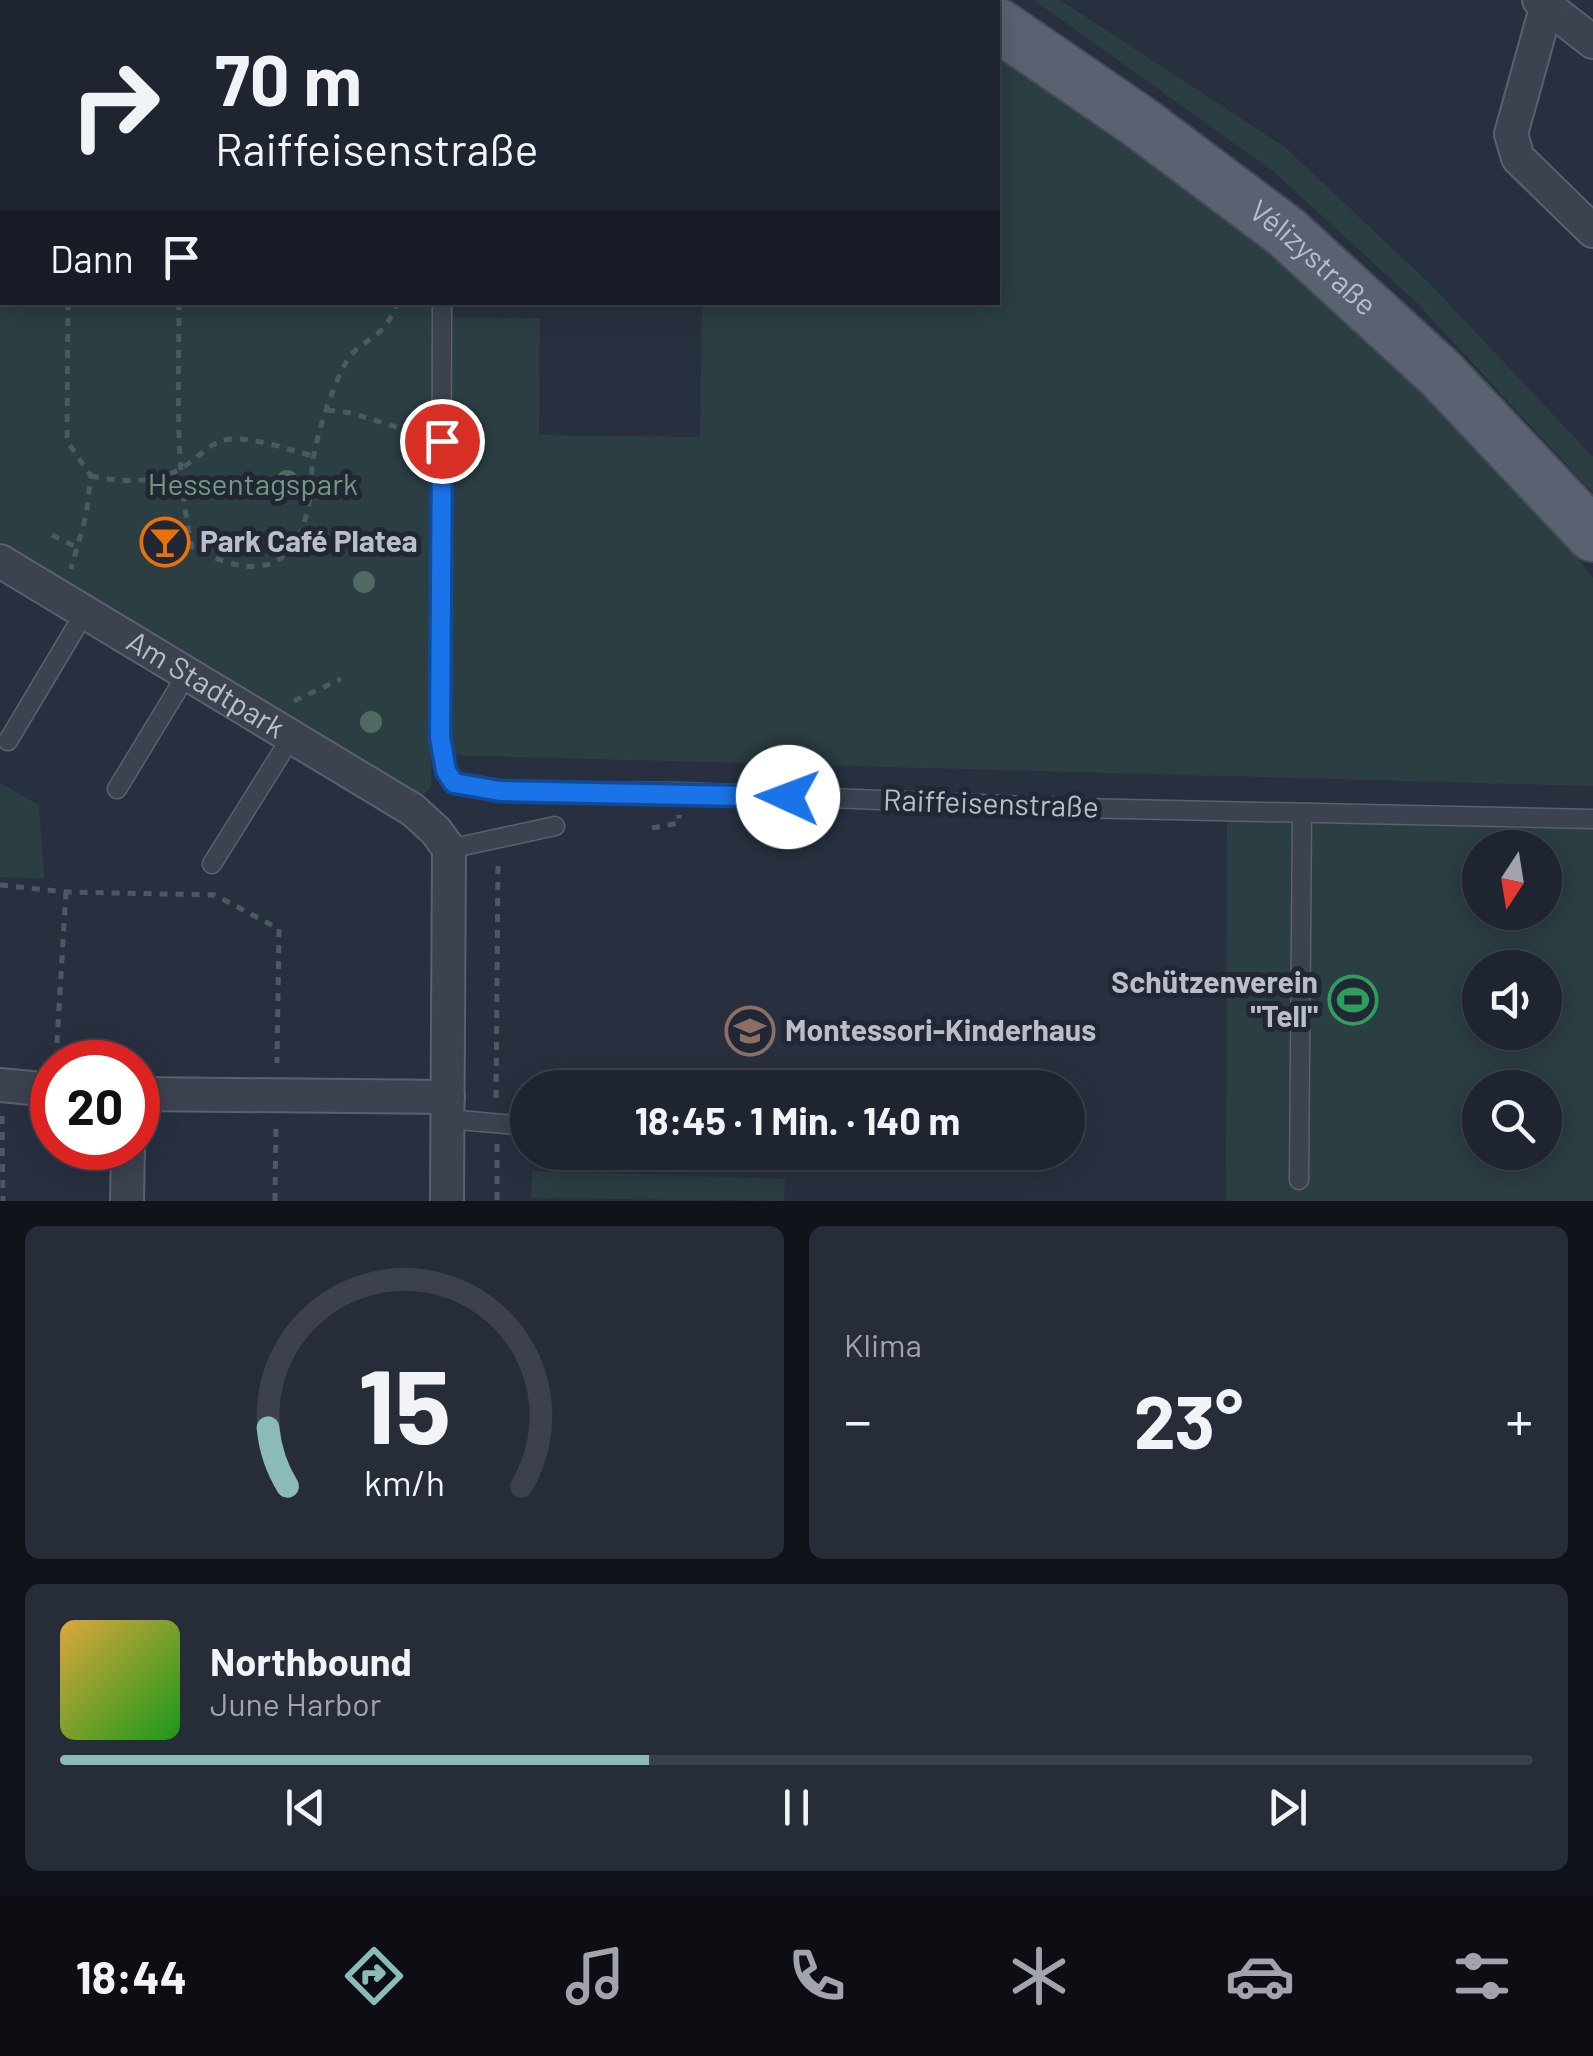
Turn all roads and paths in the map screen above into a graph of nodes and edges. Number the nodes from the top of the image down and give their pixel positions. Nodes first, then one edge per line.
1 (1542, 4) edge
2 (1000, 26) edge
3 (1593, 42) edge
4 (1593, 231) edge
5 (68, 305) edge
6 (179, 305) edge
7 (396, 305) edge
8 (442, 305) edge
9 (328, 410) junction
10 (442, 441) junction
11 (313, 456) junction
12 (179, 470) junction
13 (91, 476) junction
14 (52, 535) dead end
15 (1593, 535) edge
16 (79, 548) junction
17 (0, 561) edge
18 (71, 604) junction
19 (187, 674) junction
20 (341, 679) dead end
21 (279, 729) junction
22 (8, 740) dead end
23 (118, 789) dead end
24 (1302, 813) junction
25 (1593, 819) edge
26 (679, 823) dead end
27 (555, 826) dead end
28 (652, 828) dead end
29 (498, 839) junction
30 (449, 848) junction
31 (212, 864) dead end
32 (0, 885) edge
33 (66, 892) junction
34 (57, 1040) edge
35 (1, 1086) edge
36 (30, 1088) edge
37 (160, 1094) edge
38 (276, 1096) junction
39 (447, 1108) junction
40 (495, 1121) junction
41 (510, 1123) edge
42 (127, 1170) edge
43 (1299, 1180) dead end
44 (3, 1201) edge
45 (126, 1201) edge
46 (275, 1201) edge
47 (447, 1201) edge
48 (497, 1201) edge

1 - 3 street
1 - 4 street
2 - 15 main road, Vélizystraße
5 - 13 path
6 - 12 path
7 - 9 path
8 - 10 lane, Raiffeisenstraße
9 - 10 path
9 - 11 path
10 - 24 lane, Raiffeisenstraße
11 - 12 path
11 - 12 path
12 - 13 path
13 - 16 path
14 - 16 path
16 - 18 path
17 - 18 street, Am Stadtpark
18 - 19 street, Am Stadtpark
18 - 22 lane
19 - 21 street, Am Stadtpark
19 - 23 lane
20 - 21 path
21 - 30 street, Am Stadtpark
21 - 31 lane
24 - 25 lane, Raiffeisenstraße
24 - 43 lane
26 - 28 path
27 - 29 lane
29 - 30 lane
29 - 40 path
30 - 39 street
32 - 33 path
33 - 34 path
33 - 38 path
35 - 36 street
35 - 44 path
37 - 38 street
38 - 39 street
38 - 46 path
39 - 40 lane
39 - 47 street
40 - 41 lane
40 - 48 path
42 - 45 street

